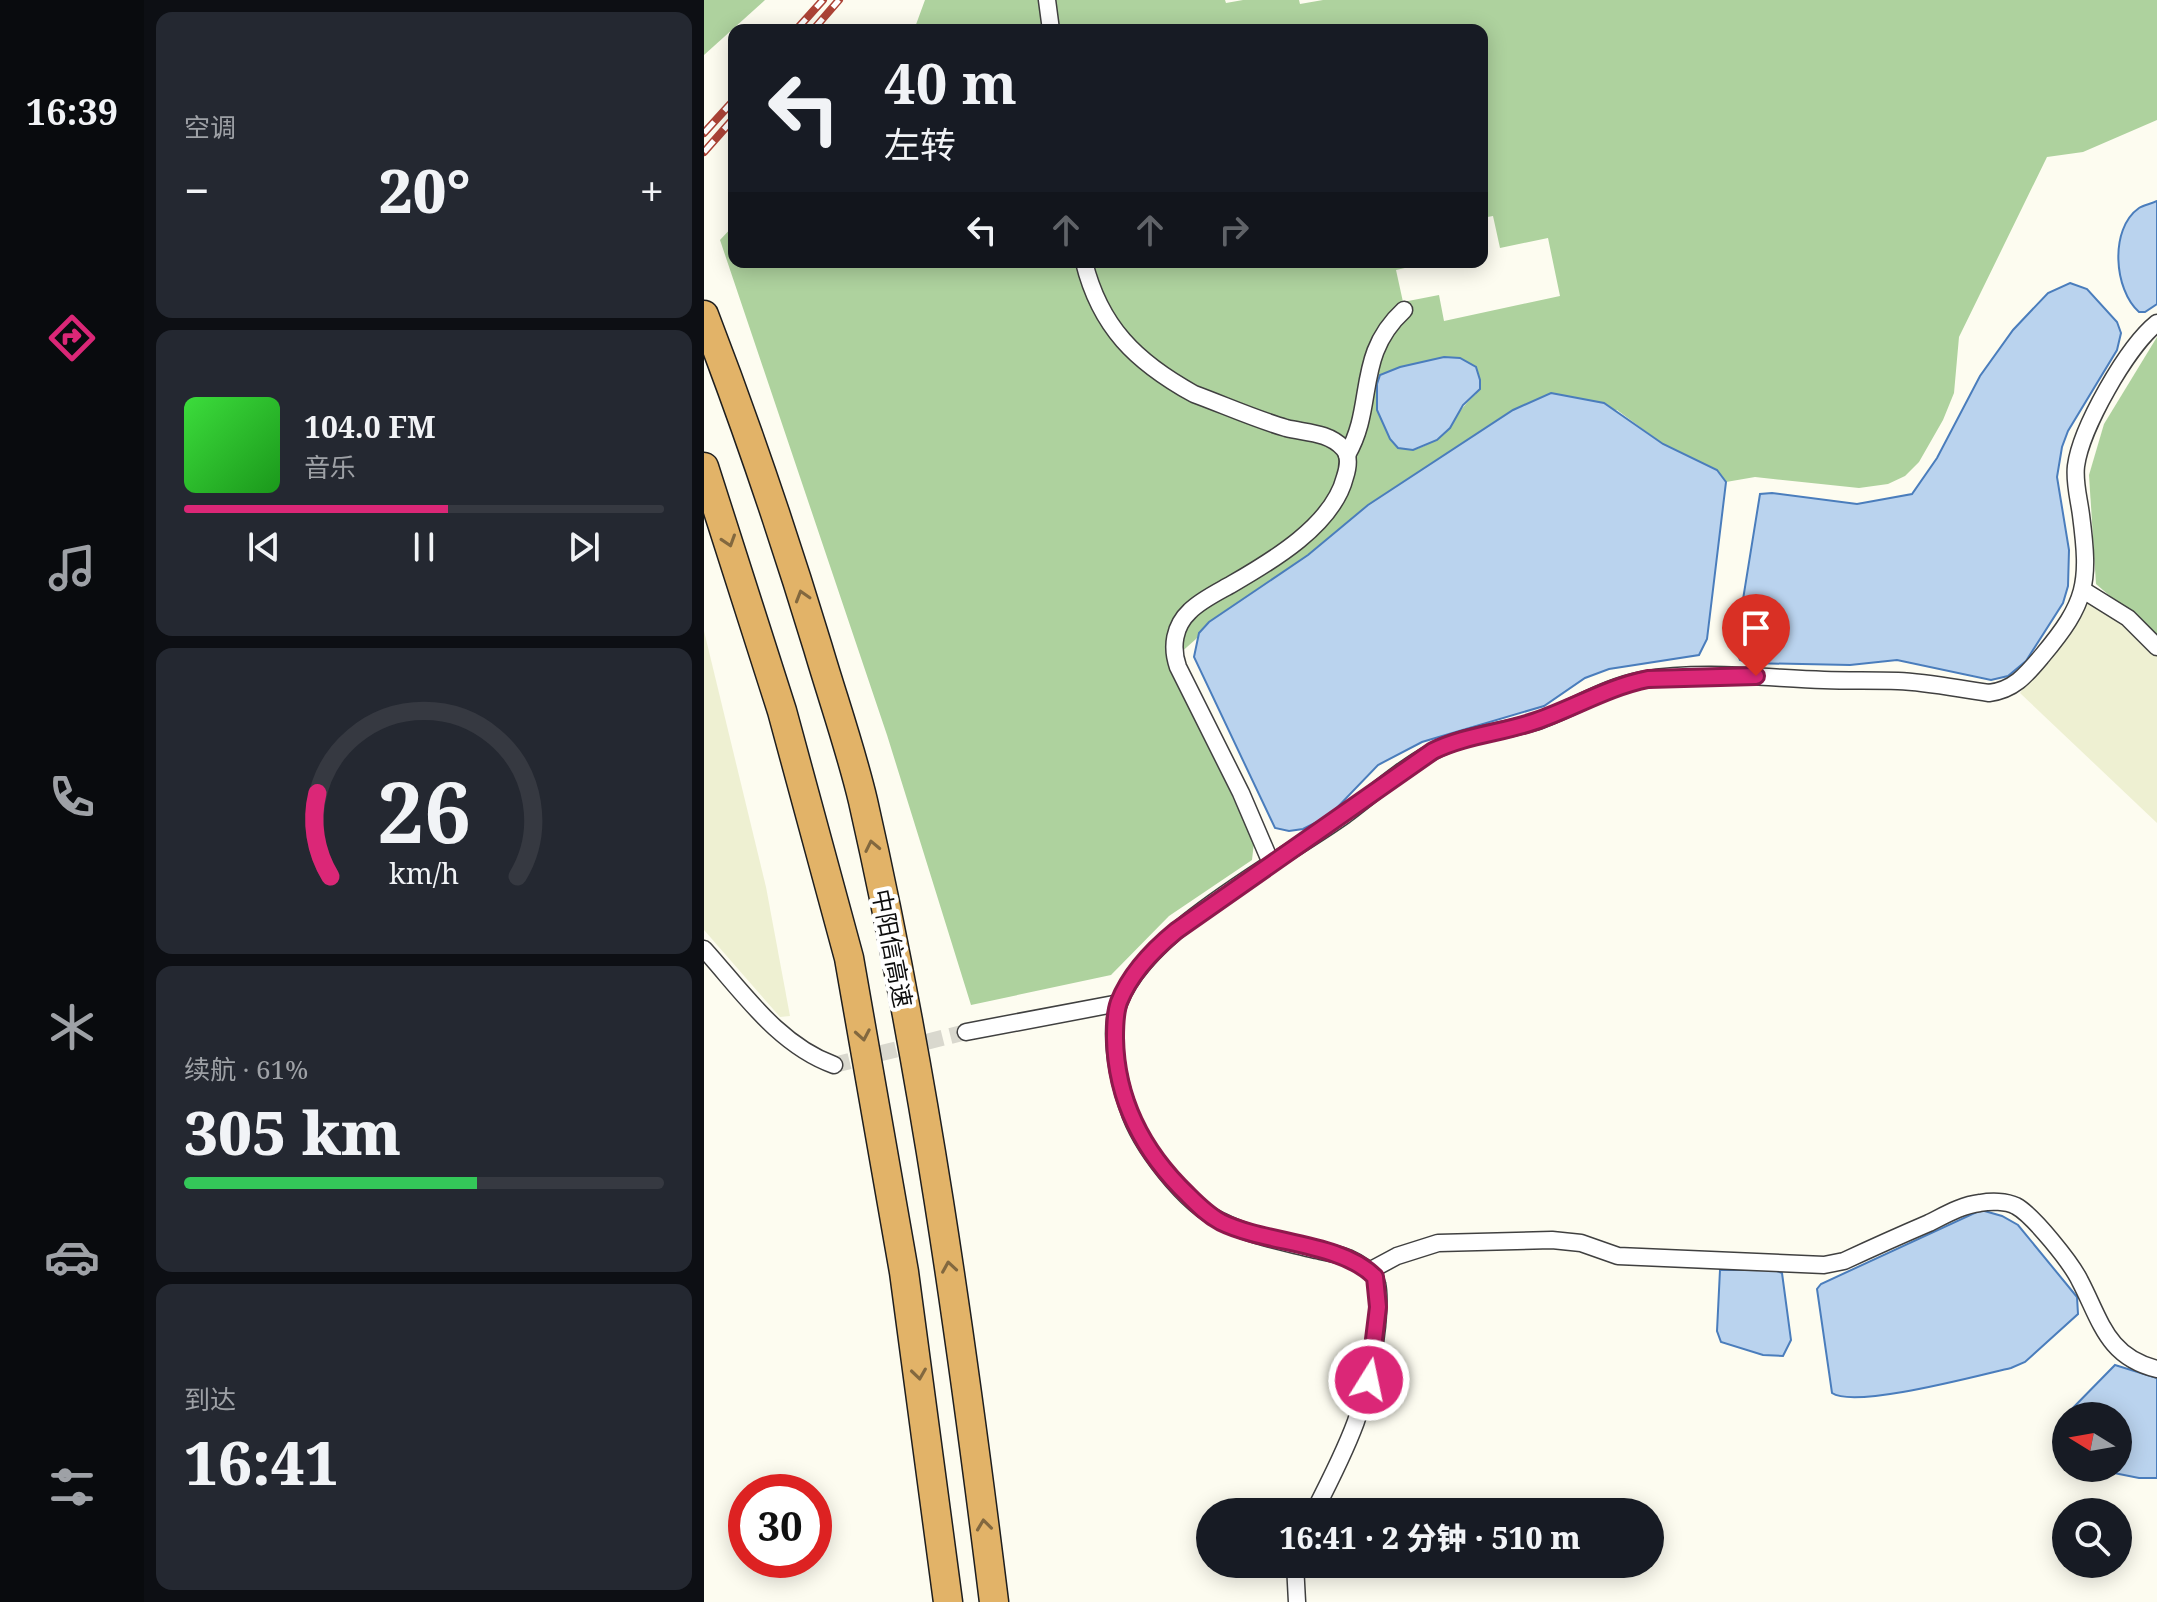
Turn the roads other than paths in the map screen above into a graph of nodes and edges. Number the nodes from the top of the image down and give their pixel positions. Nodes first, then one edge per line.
1 (1047, 0) edge
2 (1050, 24) edge
3 (1086, 268) edge
4 (1404, 310) dead end
5 (704, 315) edge
6 (2157, 323) edge
7 (1347, 455) junction
8 (704, 467) edge
9 (2083, 590) junction
10 (2157, 647) edge
11 (1271, 863) junction
12 (704, 949) edge
13 (1119, 1003) junction
14 (966, 1032) tunnel mouth
15 (834, 1065) tunnel mouth
16 (1369, 1271) junction
17 (2157, 1369) edge
18 (1321, 1498) edge
19 (1296, 1578) edge
20 (948, 1602) edge
21 (994, 1602) edge
22 (1297, 1602) edge

1 - 2 street
3 - 7 street
4 - 7 street
21 -> 5 highway, 中阳信高速
6 - 9 street
7 - 11 street
8 -> 20 highway, 中阳信高速
9 - 10 street
9 - 11 street
11 - 13 street
12 - 15 street
13 - 14 street
13 - 16 street
16 - 17 street
16 - 18 street
19 - 22 street

